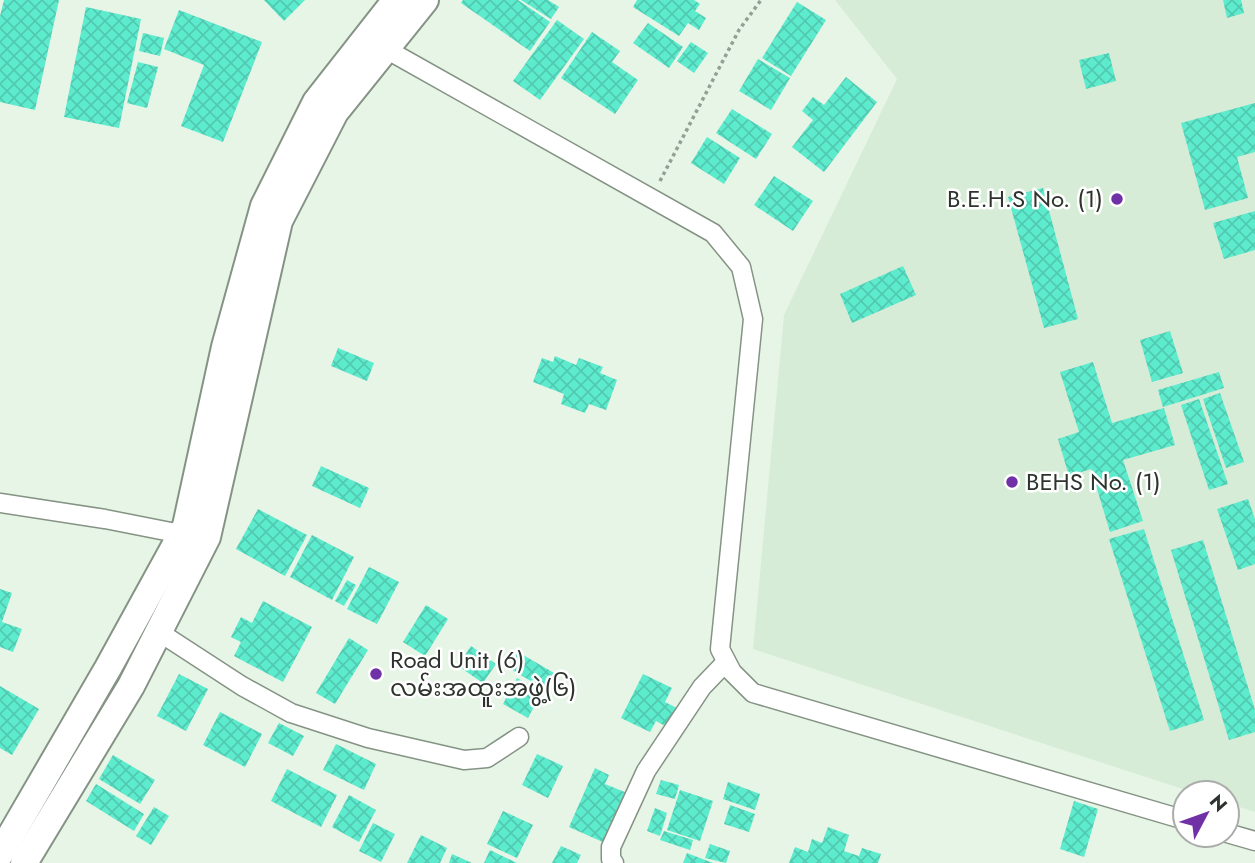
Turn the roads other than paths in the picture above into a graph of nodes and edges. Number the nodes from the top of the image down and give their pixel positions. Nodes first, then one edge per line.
1 (396, 0) edge
2 (425, 0) edge
3 (377, 44) junction
4 (0, 503) edge
5 (192, 540) junction
6 (159, 632) junction
7 (726, 662) junction
8 (519, 737) dead end
9 (1171, 816) edge
10 (0, 854) edge
11 (24, 863) edge
12 (614, 863) edge

1 - 3 main road
2 - 3 main road
3 - 5 main road
3 - 7 street
4 - 5 street
5 - 6 main road
5 - 10 main road
6 - 8 street
6 - 11 main road
7 - 9 street
7 - 12 street

